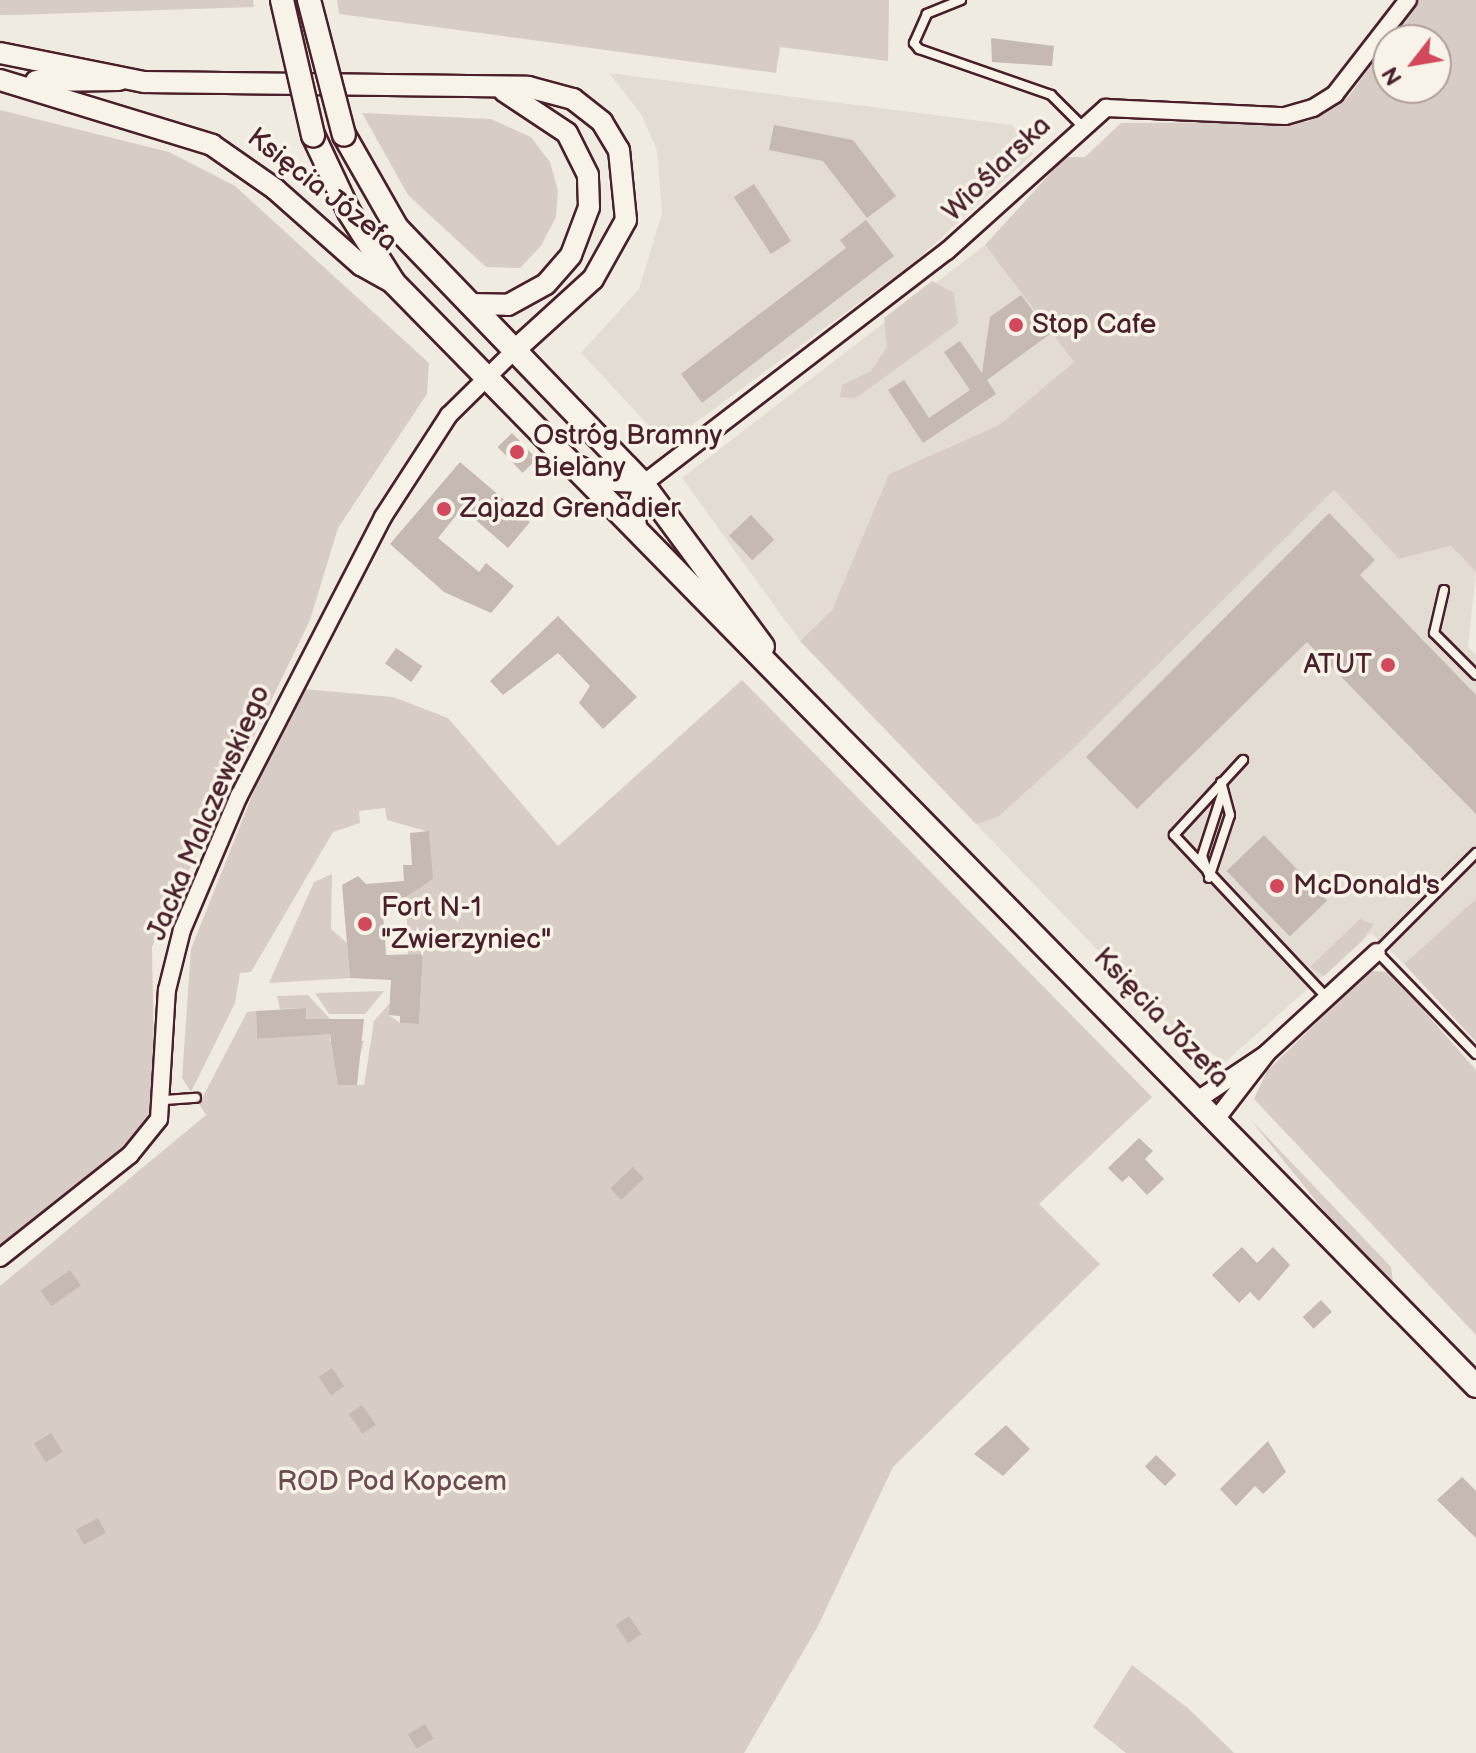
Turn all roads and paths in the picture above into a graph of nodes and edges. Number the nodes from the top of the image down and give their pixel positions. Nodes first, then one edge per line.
1 (282, 0) edge
2 (309, 0) edge
3 (961, 0) edge
4 (1408, 0) edge
5 (0, 53) edge
6 (0, 79) edge
7 (120, 80) junction
8 (504, 91) junction
9 (1081, 125) junction
10 (394, 283) junction
11 (469, 304) junction
12 (515, 350) junction
13 (487, 370) junction
14 (579, 464) junction
15 (643, 484) junction
16 (640, 533) junction
17 (1444, 590) dead end
18 (1476, 675) edge
19 (798, 697) junction
20 (1243, 760) dead end
21 (1222, 786) junction
22 (1476, 853) edge
23 (1209, 878) junction
24 (1377, 952) junction
25 (1327, 998) junction
26 (1267, 1053) junction
27 (1476, 1054) edge
28 (196, 1098) dead end
29 (1199, 1099) junction
30 (165, 1100) junction
31 (1217, 1118) junction
32 (0, 1258) edge
33 (1476, 1386) edge

1 - 10 main road, bridge
2 - 11 main road, Księcia Józefa, bridge
3 - 9 lane
4 - 9 street, Wioślarska
5 - 7 street, Księcia Józefa
6 - 7 street, Księcia Józefa
6 - 10 street, Księcia Józefa
7 - 8 street, Księcia Józefa
8 - 11 street
8 - 12 street, Księcia Józefa
9 - 15 street, Wioślarska
10 - 13 main road, Księcia Józefa
11 - 12 main road, Księcia Józefa
12 - 13 street, Księcia Józefa
12 - 15 main road, Księcia Józefa
13 - 14 main road, Księcia Józefa
13 - 30 street, Jacka Malczewskiego
14 - 15 street
14 - 16 main road, Księcia Józefa
15 - 16 street
15 - 19 main road, Księcia Józefa
16 - 19 main road, Księcia Józefa
17 - 18 lane
19 - 29 main road, Księcia Józefa
20 - 21 lane
21 - 23 lane
21 - 23 lane
21 - 23 lane
22 - 24 lane
23 - 25 lane
24 - 25 street
24 - 27 lane
25 - 26 street
26 - 29 street
26 - 31 street
28 - 30 lane
29 - 31 main road, Księcia Józefa
30 - 32 street, Jacka Malczewskiego
31 - 33 main road, Księcia Józefa

